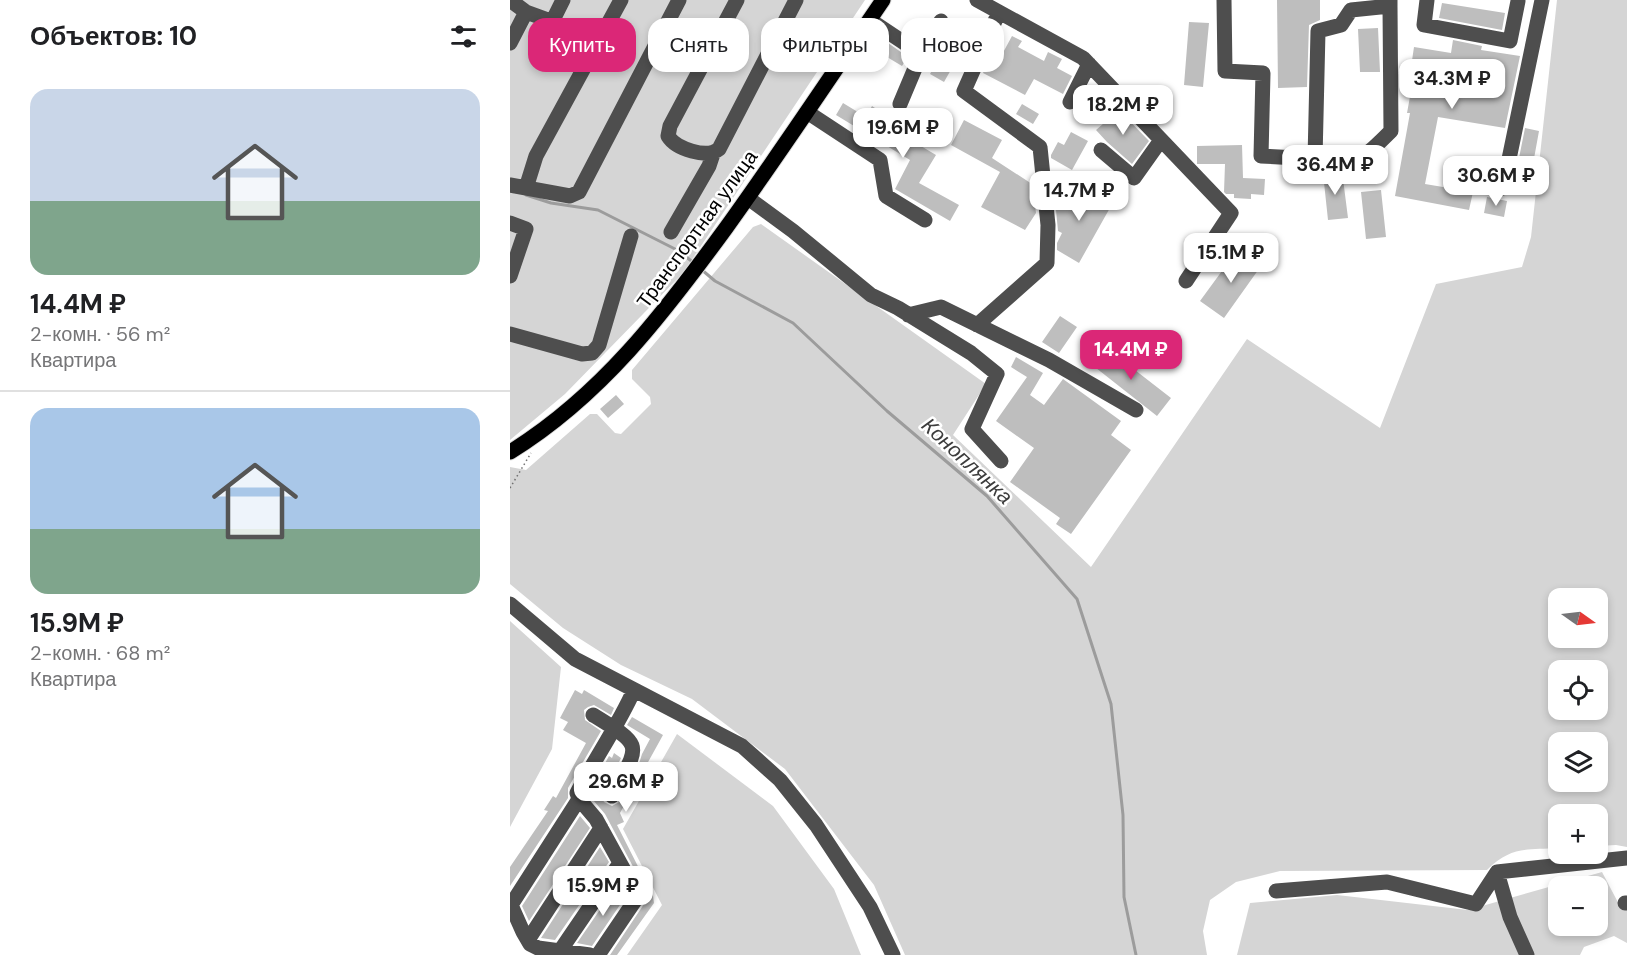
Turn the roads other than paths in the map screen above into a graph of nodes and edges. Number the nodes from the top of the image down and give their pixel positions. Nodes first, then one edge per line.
1 (510, 0) edge
2 (563, 0) edge
3 (621, 0) edge
4 (679, 0) edge
5 (736, 0) edge
6 (796, 0) edge
7 (883, 0) edge
8 (977, 0) edge
9 (1224, 0) edge
10 (1427, 0) edge
11 (1515, 1) edge
12 (1390, 3) edge
13 (1542, 3) edge
14 (526, 12) junction
15 (999, 12) junction
16 (871, 18) edge
17 (510, 43) edge
18 (1089, 64) junction
19 (834, 72) edge
20 (913, 72) edge
21 (1070, 102) dead end
22 (900, 104) dead end
23 (807, 112) junction
24 (1161, 140) junction
25 (1101, 150) dead end
26 (713, 154) junction
27 (1315, 159) junction
28 (1473, 181) dead end
29 (510, 185) edge
30 (526, 188) junction
31 (748, 198) junction
32 (925, 220) dead end
33 (510, 223) edge
34 (671, 232) dead end
35 (631, 236) dead end
36 (510, 276) edge
37 (1186, 281) dead end
38 (908, 315) junction
39 (977, 325) junction
40 (510, 334) edge
41 (1136, 410) dead end
42 (510, 452) edge
43 (1001, 461) dead end
44 (510, 604) edge
45 (634, 690) junction
46 (593, 715) dead end
47 (614, 728) junction
48 (612, 796) dead end
49 (579, 799) junction
50 (601, 828) junction
51 (1627, 858) edge
52 (620, 863) junction
53 (1497, 872) junction
54 (1276, 891) dead end
55 (528, 940) junction
56 (560, 951) junction
57 (590, 955) edge
58 (598, 955) edge
59 (893, 955) edge
60 (1527, 955) edge

1 - 14 street
2 - 14 street
3 - 30 street
4 - 30 street
5 - 26 street
6 - 26 street
7 - 16 main road, Транспортная улица
8 - 15 street
9 - 27 street
10 - 11 street
11 - 13 street
12 - 27 street
12 - 27 street
13 - 28 street
14 - 17 street
15 - 18 street
15 - 39 street
18 - 21 street
18 - 24 street
19 - 23 main road, Транспортная улица
20 - 22 street
23 - 31 main road, Транспортная улица
23 - 32 street
24 - 25 street
24 - 37 street
26 - 34 street
29 - 30 street
31 - 38 street
31 - 42 main road, Транспортная улица
33 - 36 street
35 - 40 street
38 - 39 street
38 - 43 street
39 - 41 street
44 - 45 street
45 - 47 street
45 - 59 street
46 - 47 street
47 - 48 street
47 - 49 street
49 - 50 street
49 - 55 street
50 - 52 street
50 - 55 street
51 - 53 street
52 - 56 street
52 - 58 street
53 - 54 street
53 - 60 street
55 - 56 street
56 - 57 street

